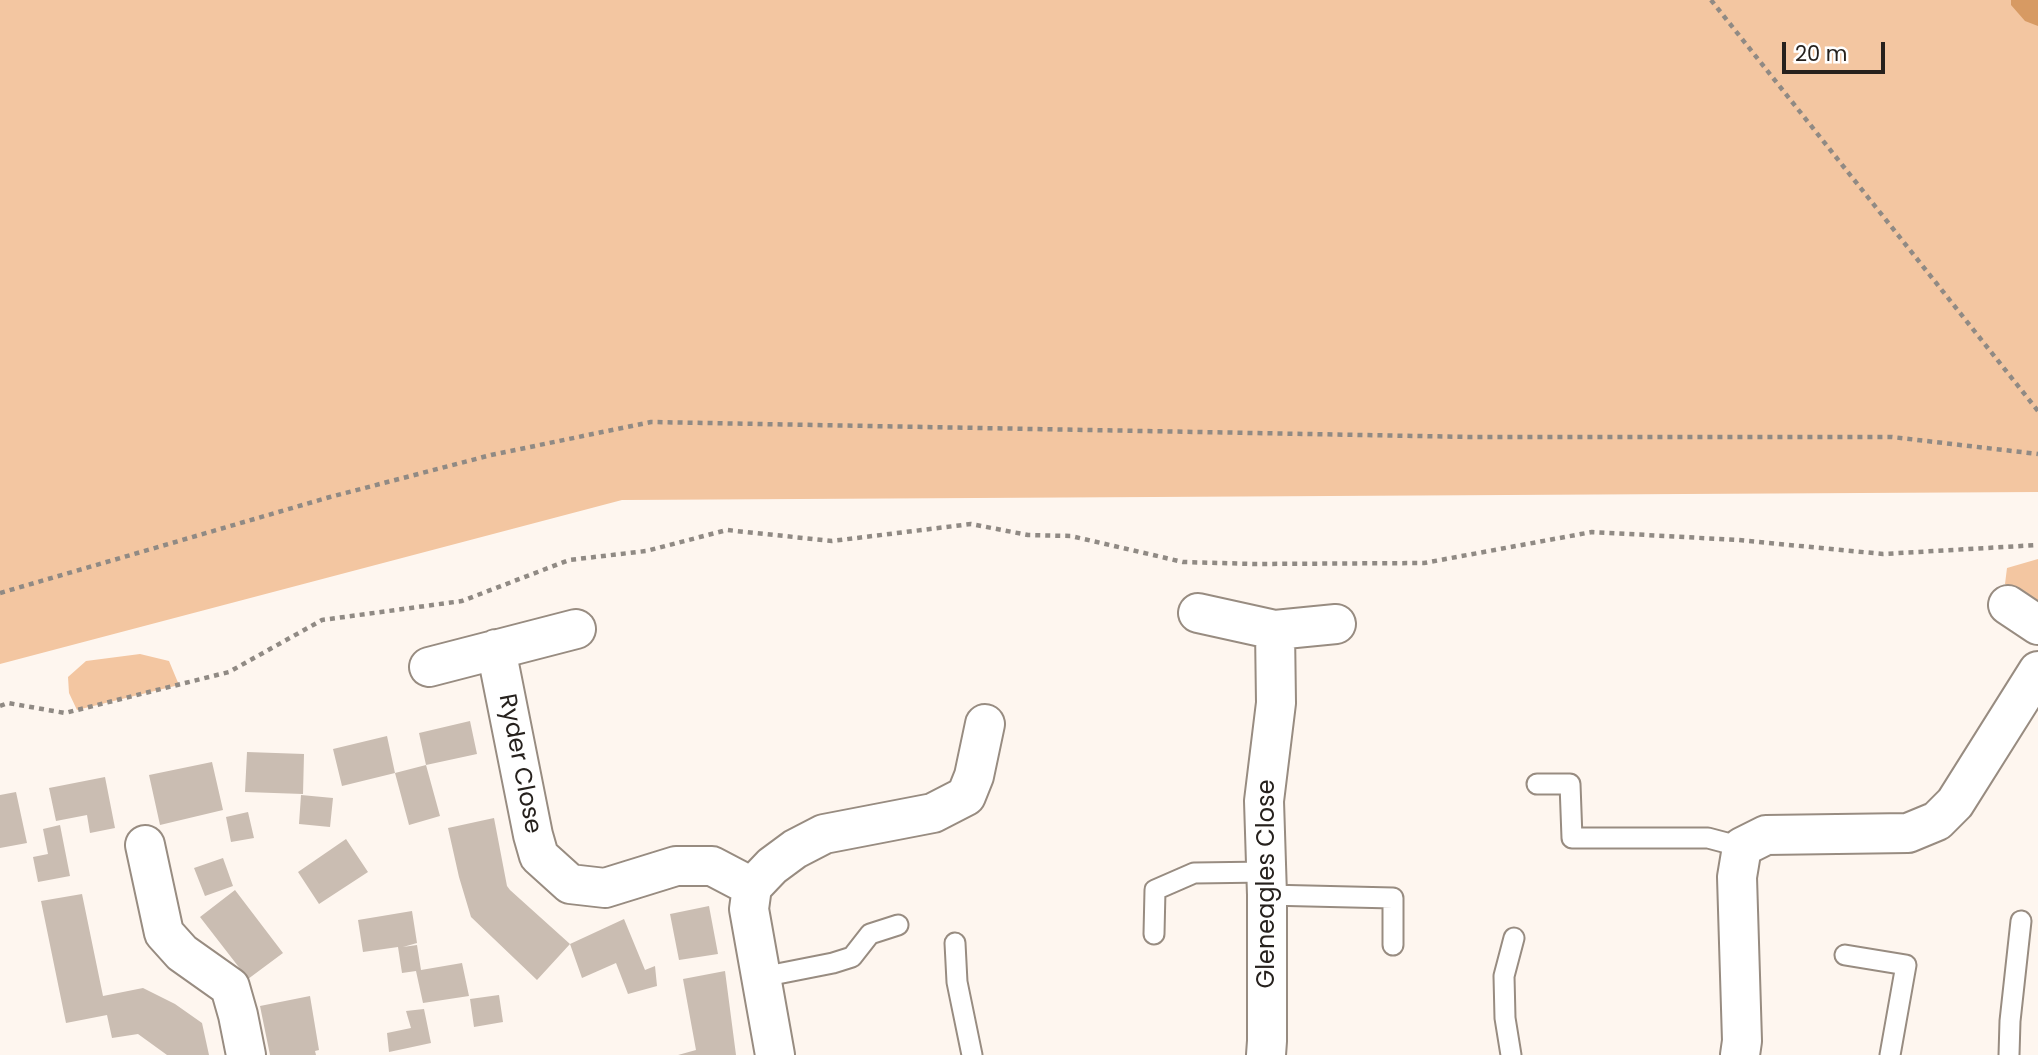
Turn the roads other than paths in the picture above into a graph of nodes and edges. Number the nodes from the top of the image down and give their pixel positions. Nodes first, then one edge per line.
1 (1198, 613) dead end
2 (1336, 624) dead end
3 (576, 629) dead end
4 (1275, 630) junction
5 (496, 649) junction
6 (429, 667) dead end
7 (2038, 671) edge
8 (985, 724) dead end
9 (1538, 784) dead end
10 (145, 845) dead end
11 (1742, 847) junction
12 (1267, 884) junction
13 (752, 887) junction
14 (2021, 921) dead end
15 (898, 925) dead end
16 (1154, 934) dead end
17 (1514, 938) dead end
18 (955, 943) dead end
19 (1393, 945) dead end
20 (1845, 955) dead end
21 (762, 976) junction
22 (246, 1055) edge
23 (775, 1055) edge
24 (972, 1055) edge
25 (1266, 1055) edge
26 (1511, 1055) edge
27 (1740, 1055) edge
28 (1890, 1055) edge
29 (2009, 1055) edge

1 - 4 street
2 - 4 street
3 - 5 street
4 - 12 street, Gleneagles Close
5 - 6 street
5 - 13 street, Ryder Close
7 - 11 street
8 - 13 street
9 - 11 lane
10 - 22 street
11 - 27 street
12 - 16 lane
12 - 19 lane
12 - 25 street, Gleneagles Close
13 - 21 street
14 - 29 lane
15 - 21 lane
17 - 26 lane
18 - 24 lane
20 - 28 lane
21 - 23 street

